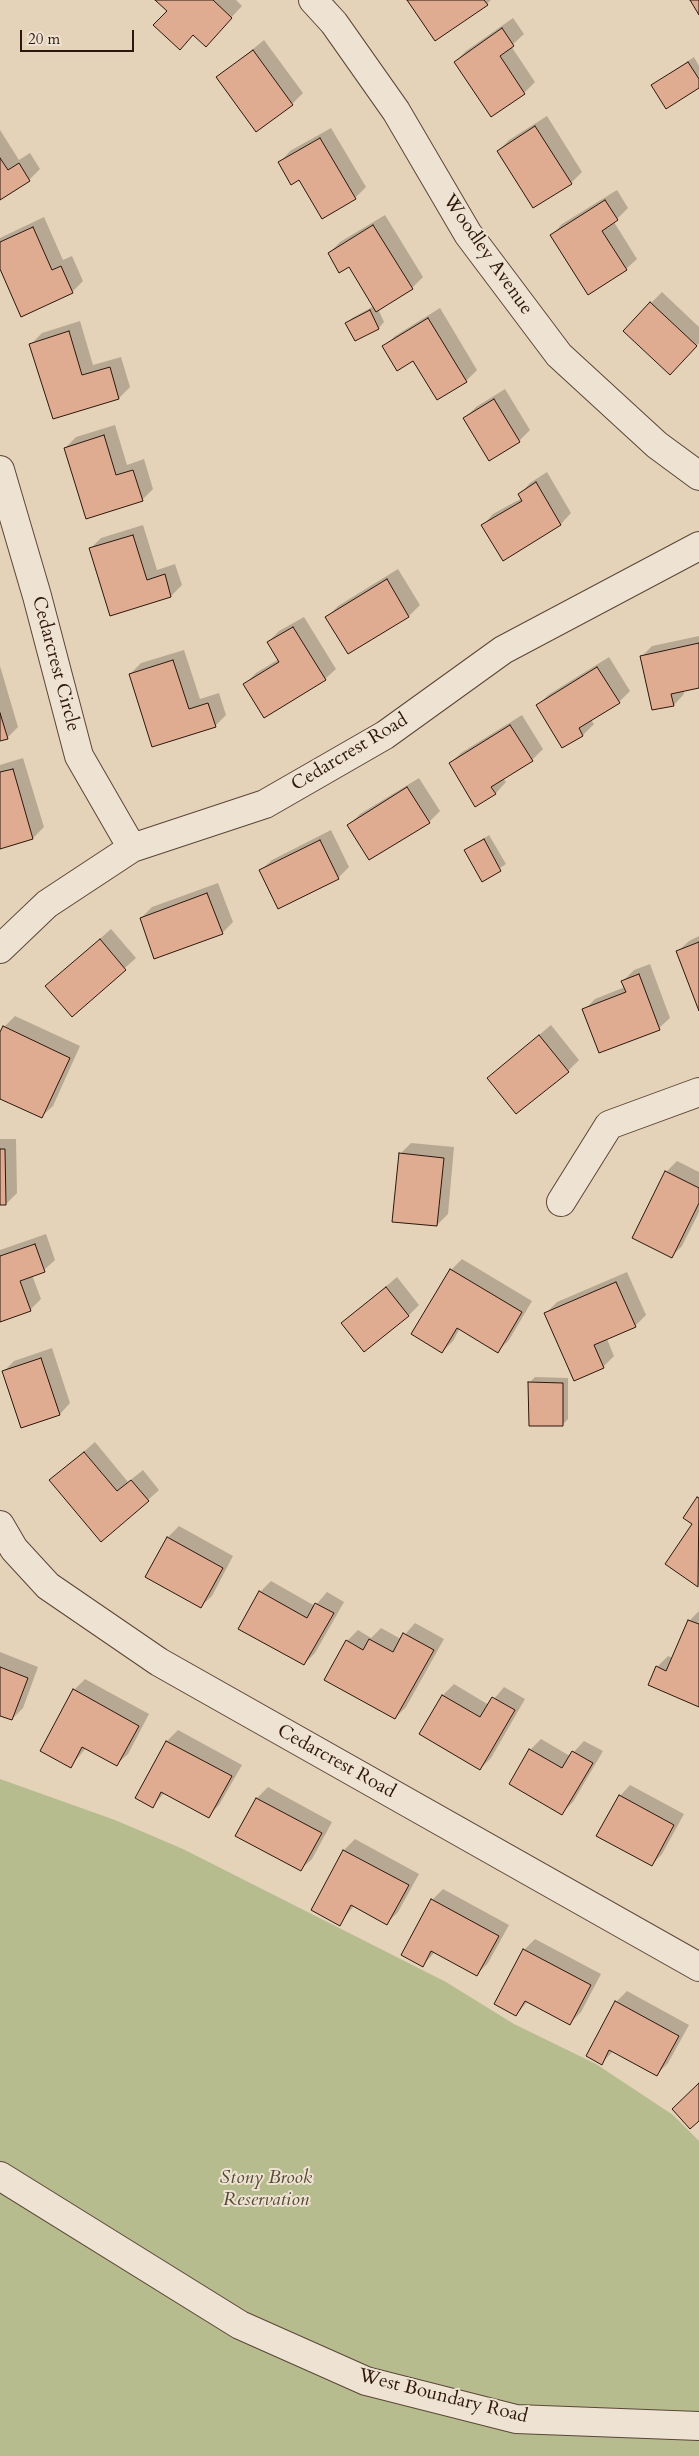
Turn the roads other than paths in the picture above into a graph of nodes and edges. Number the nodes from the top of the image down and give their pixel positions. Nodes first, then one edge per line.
1 (312, 0) edge
2 (0, 470) edge
3 (699, 476) edge
4 (699, 546) edge
5 (132, 848) junction
6 (0, 949) edge
7 (699, 1092) edge
8 (560, 1202) dead end
9 (0, 1525) edge
10 (7, 1551) edge
11 (699, 1967) edge
12 (0, 2176) edge
13 (699, 2426) edge

1 - 3 street, Woodley Avenue
2 - 5 street, Cedarcrest Circle
4 - 5 street, Cedarcrest Road
5 - 6 street, Cedarcrest Road
7 - 8 street
9 - 10 street, Cedarcrest Road
10 - 11 street, Cedarcrest Road
12 - 13 street, West Boundary Road

